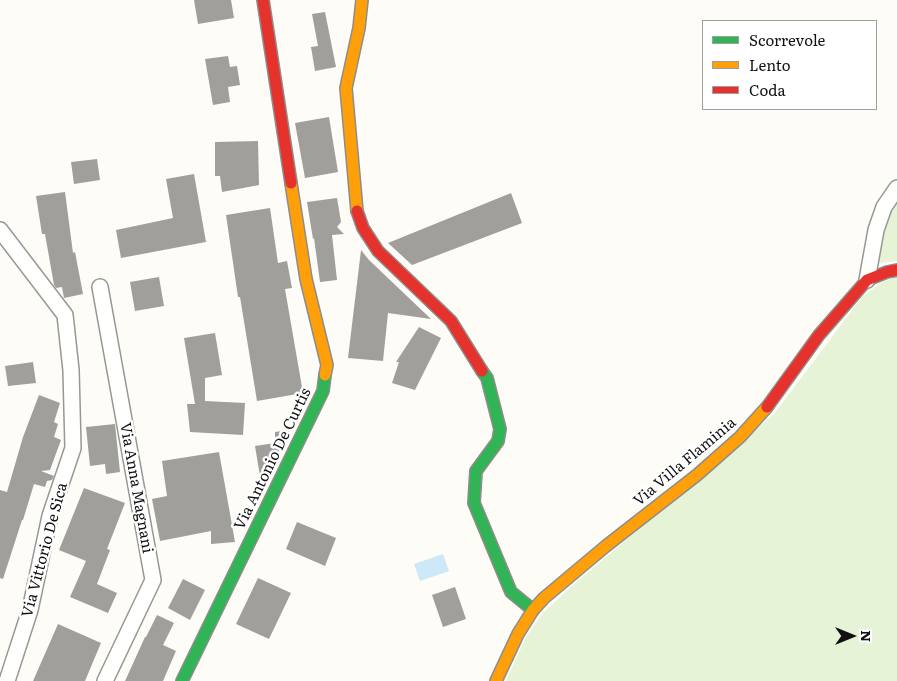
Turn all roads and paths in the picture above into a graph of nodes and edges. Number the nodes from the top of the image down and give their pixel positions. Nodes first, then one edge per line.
1 (263, 0) edge
2 (362, 0) edge
3 (897, 188) edge
4 (0, 230) edge
5 (897, 270) edge
6 (867, 280) junction
7 (100, 287) dead end
8 (533, 610) junction
9 (7, 681) edge
10 (105, 681) edge
11 (182, 681) edge
12 (496, 681) edge

1 - 11 street, Via Antonio De Curtis
2 - 8 street
3 - 6 street
4 - 9 street, Via Vittorio De Sica
5 - 6 street, Via Villa Flaminia
6 - 8 street, Via Villa Flaminia
7 - 10 street, Via Anna Magnani
8 - 12 street, Via Villa Flaminia

